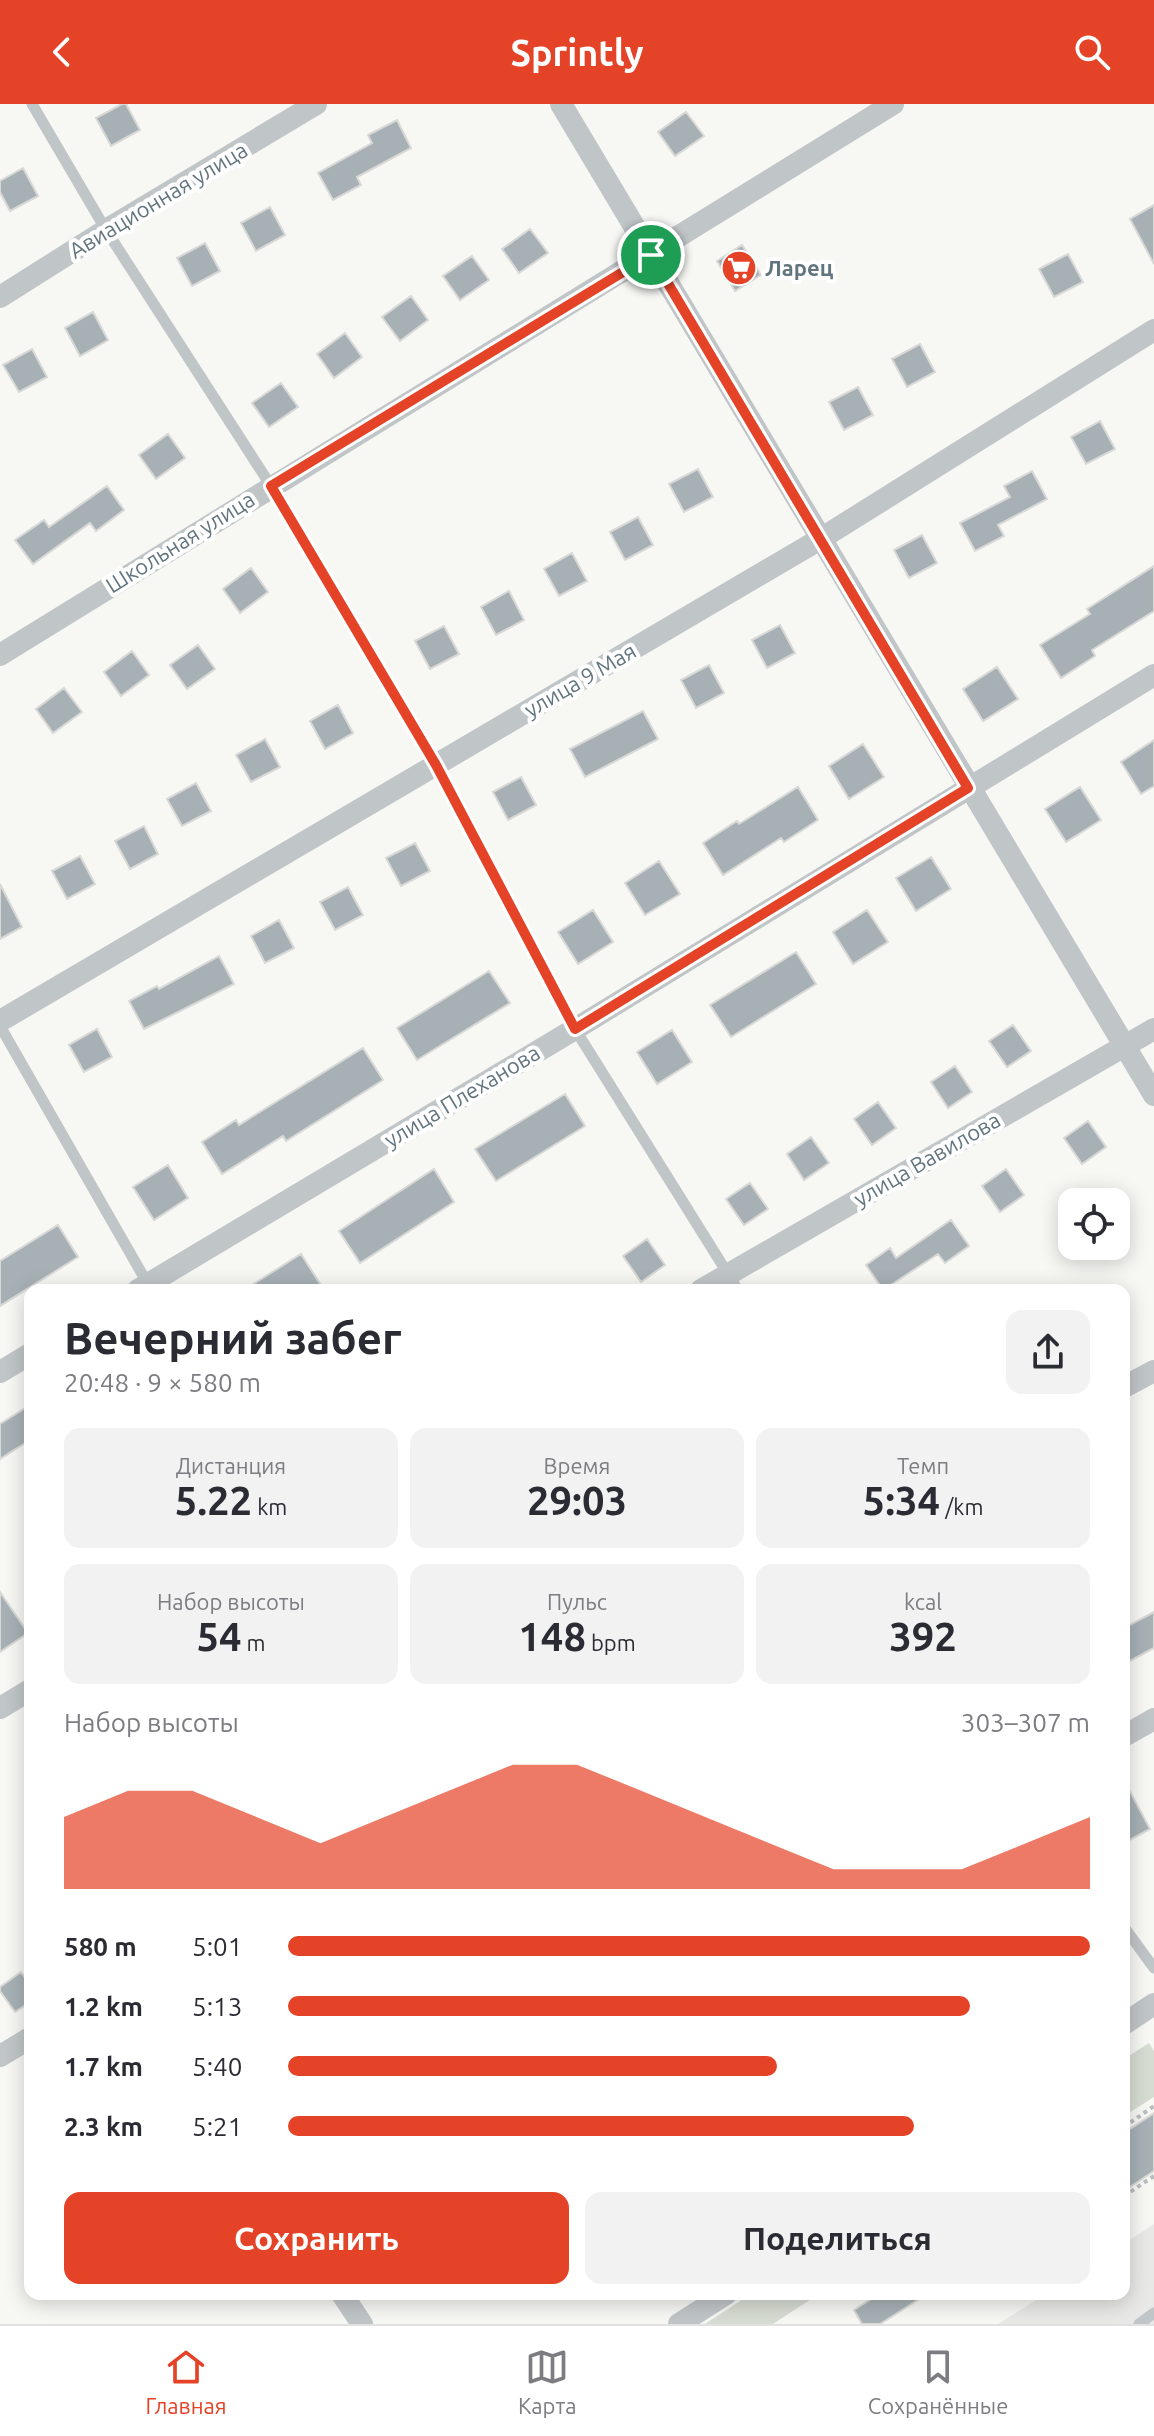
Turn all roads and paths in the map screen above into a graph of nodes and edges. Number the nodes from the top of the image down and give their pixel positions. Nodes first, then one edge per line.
1 (32, 104) edge
2 (316, 104) edge
3 (561, 104) edge
4 (893, 104) edge
5 (106, 230) junction
6 (651, 255) junction
7 (0, 297) edge
8 (1154, 330) edge
9 (271, 486) junction
10 (822, 538) junction
11 (0, 655) edge
12 (1154, 675) edge
13 (436, 765) junction
14 (968, 788) junction
15 (0, 1024) edge
16 (575, 1029) junction
17 (1154, 1029) edge
18 (1124, 1046) junction
19 (1154, 1095) edge
20 (734, 1282) edge
21 (144, 1284) edge
22 (153, 1284) edge
23 (24, 1358) edge
24 (1154, 1371) edge
25 (0, 1372) edge
26 (1130, 1384) edge
27 (24, 1694) edge
28 (0, 1708) edge
29 (1154, 1719) edge
30 (1130, 1733) edge
31 (1130, 1935) edge
32 (1154, 1968) edge
33 (1154, 2004) edge
34 (1130, 2020) edge
35 (24, 2042) edge
36 (0, 2056) edge
37 (1154, 2106) edge
38 (1130, 2123) edge
39 (1154, 2176) edge
40 (1130, 2192) edge
41 (346, 2300) edge
42 (717, 2300) edge
43 (1154, 2313) edge
44 (362, 2324) edge
45 (679, 2324) edge
46 (1139, 2324) edge

1 - 5 lane
2 - 5 street, Авиационная улица
3 - 6 street
4 - 6 street, Школьная улица
5 - 7 street, Авиационная улица
5 - 9 lane
6 - 9 street, Школьная улица
6 - 10 street
8 - 10 street, улица 9 Мая
9 - 11 street, Школьная улица
9 - 13 lane
10 - 13 street, улица 9 Мая
10 - 14 street
12 - 14 street, улица Плеханова
13 - 15 street, улица 9 Мая
13 - 16 lane
14 - 16 street, улица Плеханова
14 - 18 street
15 - 21 lane
16 - 20 lane
16 - 22 street, улица Плеханова
17 - 18 street, улица Вавилова
18 - 19 street
18 - 20 street, улица Вавилова
23 - 25 street
24 - 26 street
27 - 28 street
29 - 30 street
31 - 32 lane
33 - 34 street
35 - 36 street
37 - 38 path
39 - 40 path
41 - 44 street
42 - 45 street
43 - 46 lane

